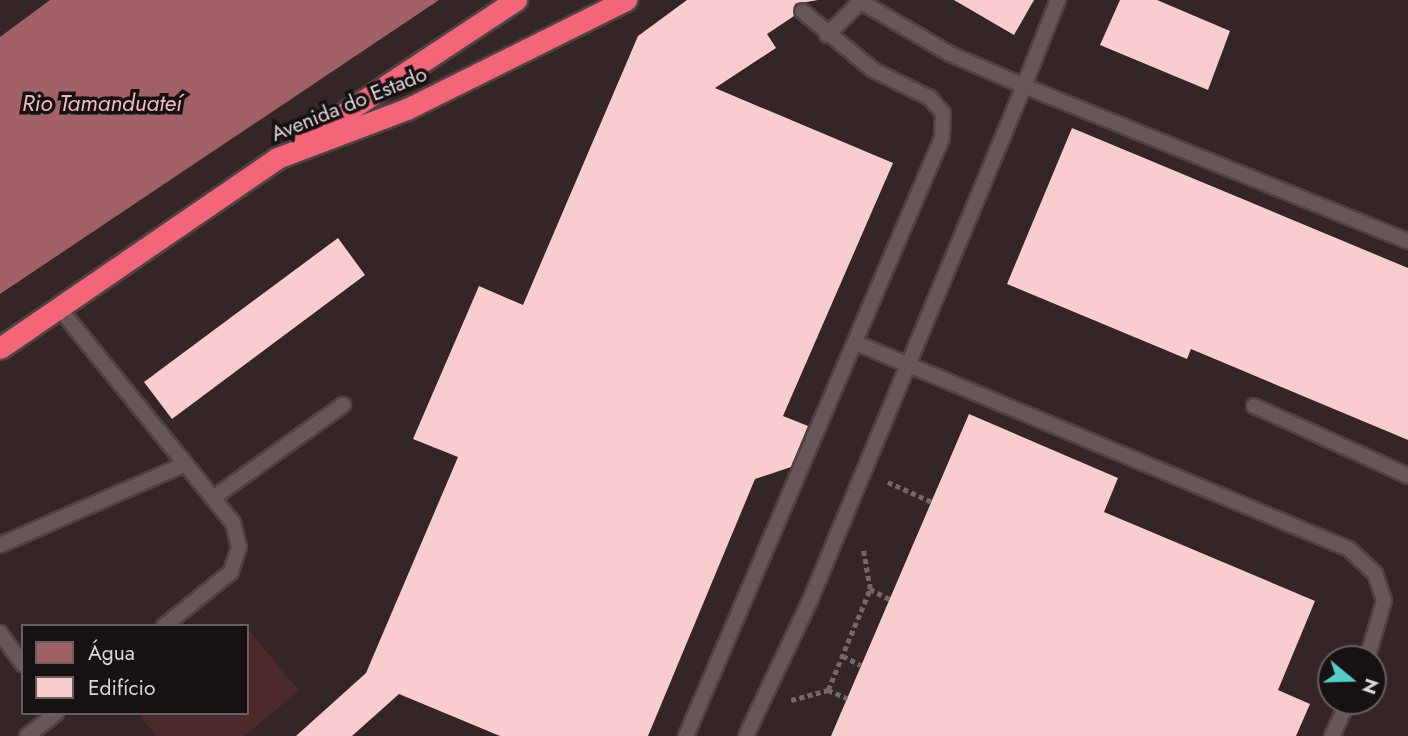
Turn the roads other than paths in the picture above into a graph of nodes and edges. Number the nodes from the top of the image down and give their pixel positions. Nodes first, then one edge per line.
1 (516, 0) edge
2 (626, 0) edge
3 (1058, 0) edge
4 (859, 1) edge
5 (802, 11) dead end
6 (827, 35) junction
7 (1024, 86) junction
8 (277, 158) junction
9 (1408, 241) edge
10 (59, 308) junction
11 (856, 343) junction
12 (0, 348) edge
13 (906, 368) junction
14 (342, 405) dead end
15 (1254, 406) dead end
16 (185, 464) junction
17 (1408, 476) edge
18 (213, 498) junction
19 (0, 545) edge
20 (166, 624) edge
21 (0, 633) edge
22 (1371, 645) edge
23 (21, 662) edge
24 (53, 715) edge
25 (1342, 715) edge
26 (27, 736) edge
27 (686, 736) edge
28 (746, 736) edge
29 (1332, 736) edge

1 - 8 highway
2 - 8 highway, Avenida do Estado
3 - 7 lane
4 - 6 lane
4 - 7 lane
5 - 6 lane
6 - 11 lane
7 - 9 lane
7 - 13 lane
8 - 10 highway, Avenida do Estado
10 - 12 highway, Avenida do Estado
10 - 16 lane
11 - 13 lane
11 - 27 lane
13 - 22 lane
13 - 28 lane
14 - 18 lane
15 - 17 lane
16 - 18 lane
16 - 19 lane
18 - 20 lane
21 - 23 lane
24 - 26 lane
25 - 29 lane

